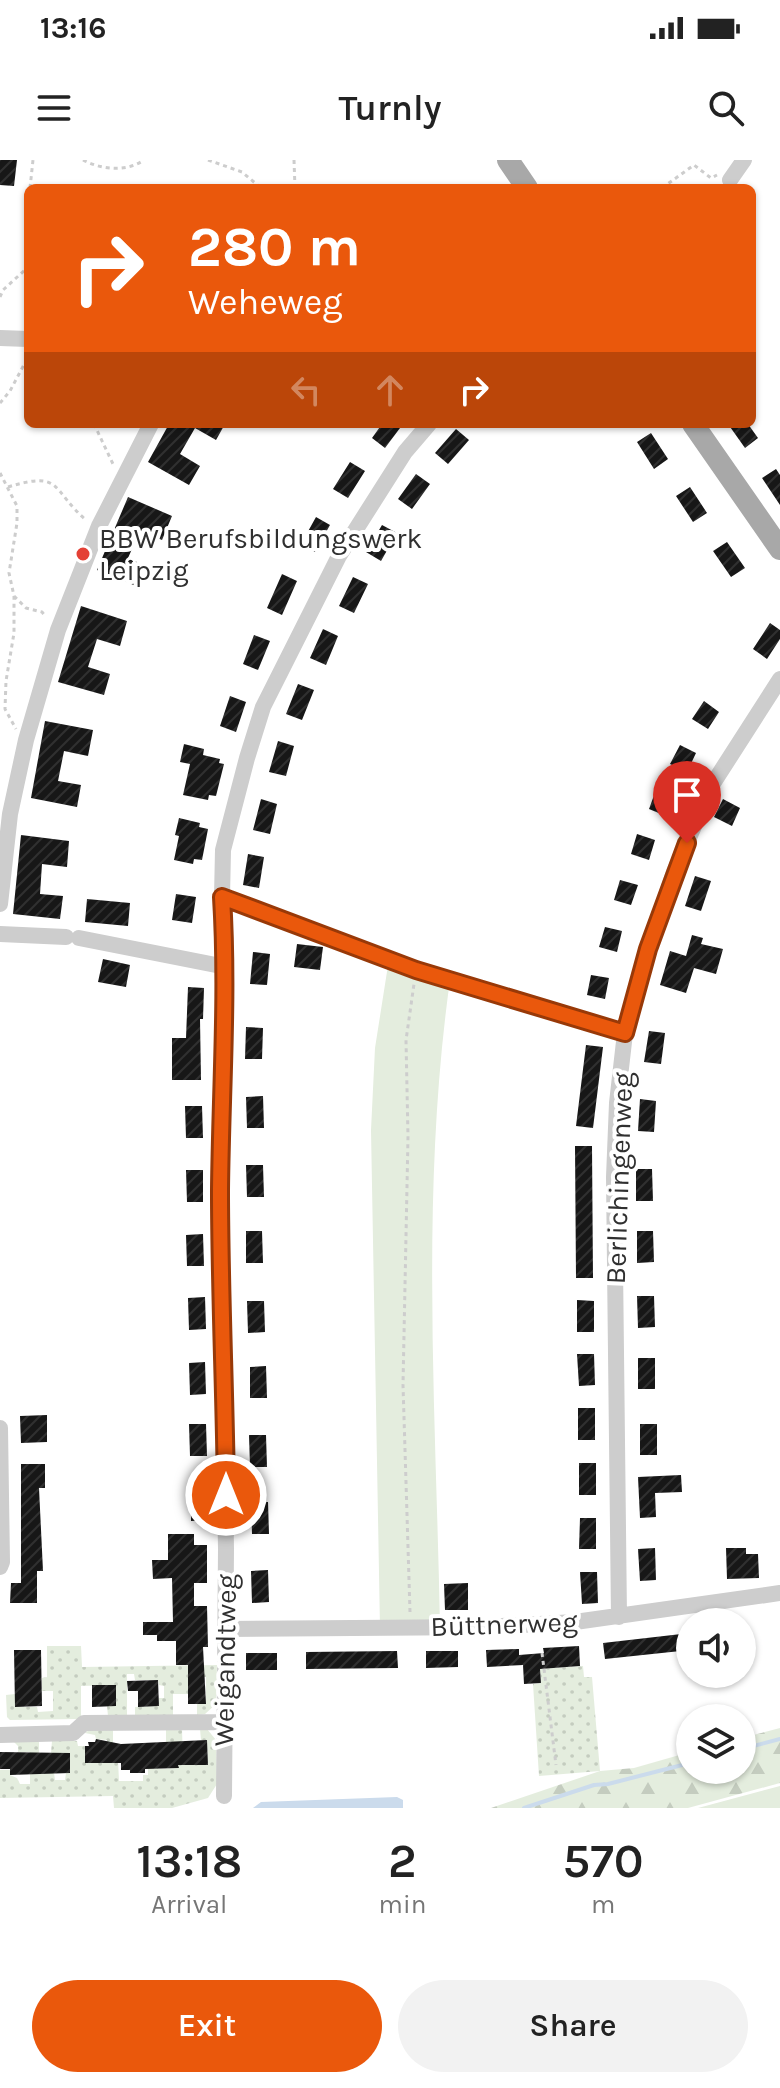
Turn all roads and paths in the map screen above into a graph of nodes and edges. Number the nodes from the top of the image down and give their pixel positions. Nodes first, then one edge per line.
1 (33, 160) edge
2 (83, 160) edge
3 (144, 160) edge
4 (208, 160) edge
5 (294, 160) edge
6 (508, 160) edge
7 (744, 160) edge
8 (730, 180) joint
9 (30, 184) edge
10 (256, 184) edge
11 (295, 184) edge
12 (524, 184) edge
13 (668, 184) edge
14 (24, 272) edge
15 (0, 297) edge
16 (0, 338) edge
17 (24, 339) edge
18 (24, 365) edge
19 (0, 403) edge
20 (96, 428) edge
21 (149, 428) edge
22 (426, 428) edge
23 (696, 428) edge
24 (0, 473) edge
25 (126, 473) junction
26 (8, 487) junction
27 (99, 526) junction
28 (780, 549) edge
29 (14, 596) junction
30 (58, 630) junction
31 (780, 679) edge
32 (26, 740) junction
33 (222, 897) junction
34 (0, 904) edge
35 (0, 934) edge
36 (226, 967) junction
37 (416, 970) junction
38 (625, 1033) junction
39 (0, 1428) edge
40 (0, 1567) edge
41 (780, 1593) edge
42 (619, 1617) junction
43 (411, 1628) junction
44 (225, 1629) junction
45 (542, 1653) dead end
46 (223, 1722) junction
47 (0, 1735) edge
48 (556, 1765) dead end
49 (224, 1796) dead end

1 - 9 path
2 - 3 path
4 - 10 path
5 - 11 path
6 - 12 main road
7 - 8 street
8 - 13 path
14 - 15 path
16 - 17 street
18 - 19 path
20 - 25 path
21 - 25 street
22 - 33 street, Weigandtweg
23 - 28 main road
24 - 26 path
25 - 27 street
26 - 27 path
26 - 29 path
27 - 30 street
29 - 30 path
29 - 32 path
30 - 32 street
31 - 38 street, Berlichingenweg
32 - 34 street
33 - 36 street, Weigandtweg
33 - 37 street
35 - 36 street
36 - 44 street, Weigandtweg
37 - 38 street
37 - 43 path
38 - 42 street, Berlichingenweg
39 - 40 street
41 - 42 street, Büttnerweg
42 - 43 street, Büttnerweg
43 - 44 street, Büttnerweg
44 - 46 street, Weigandtweg
45 - 48 path
46 - 47 street
46 - 49 street, Weigandtweg

